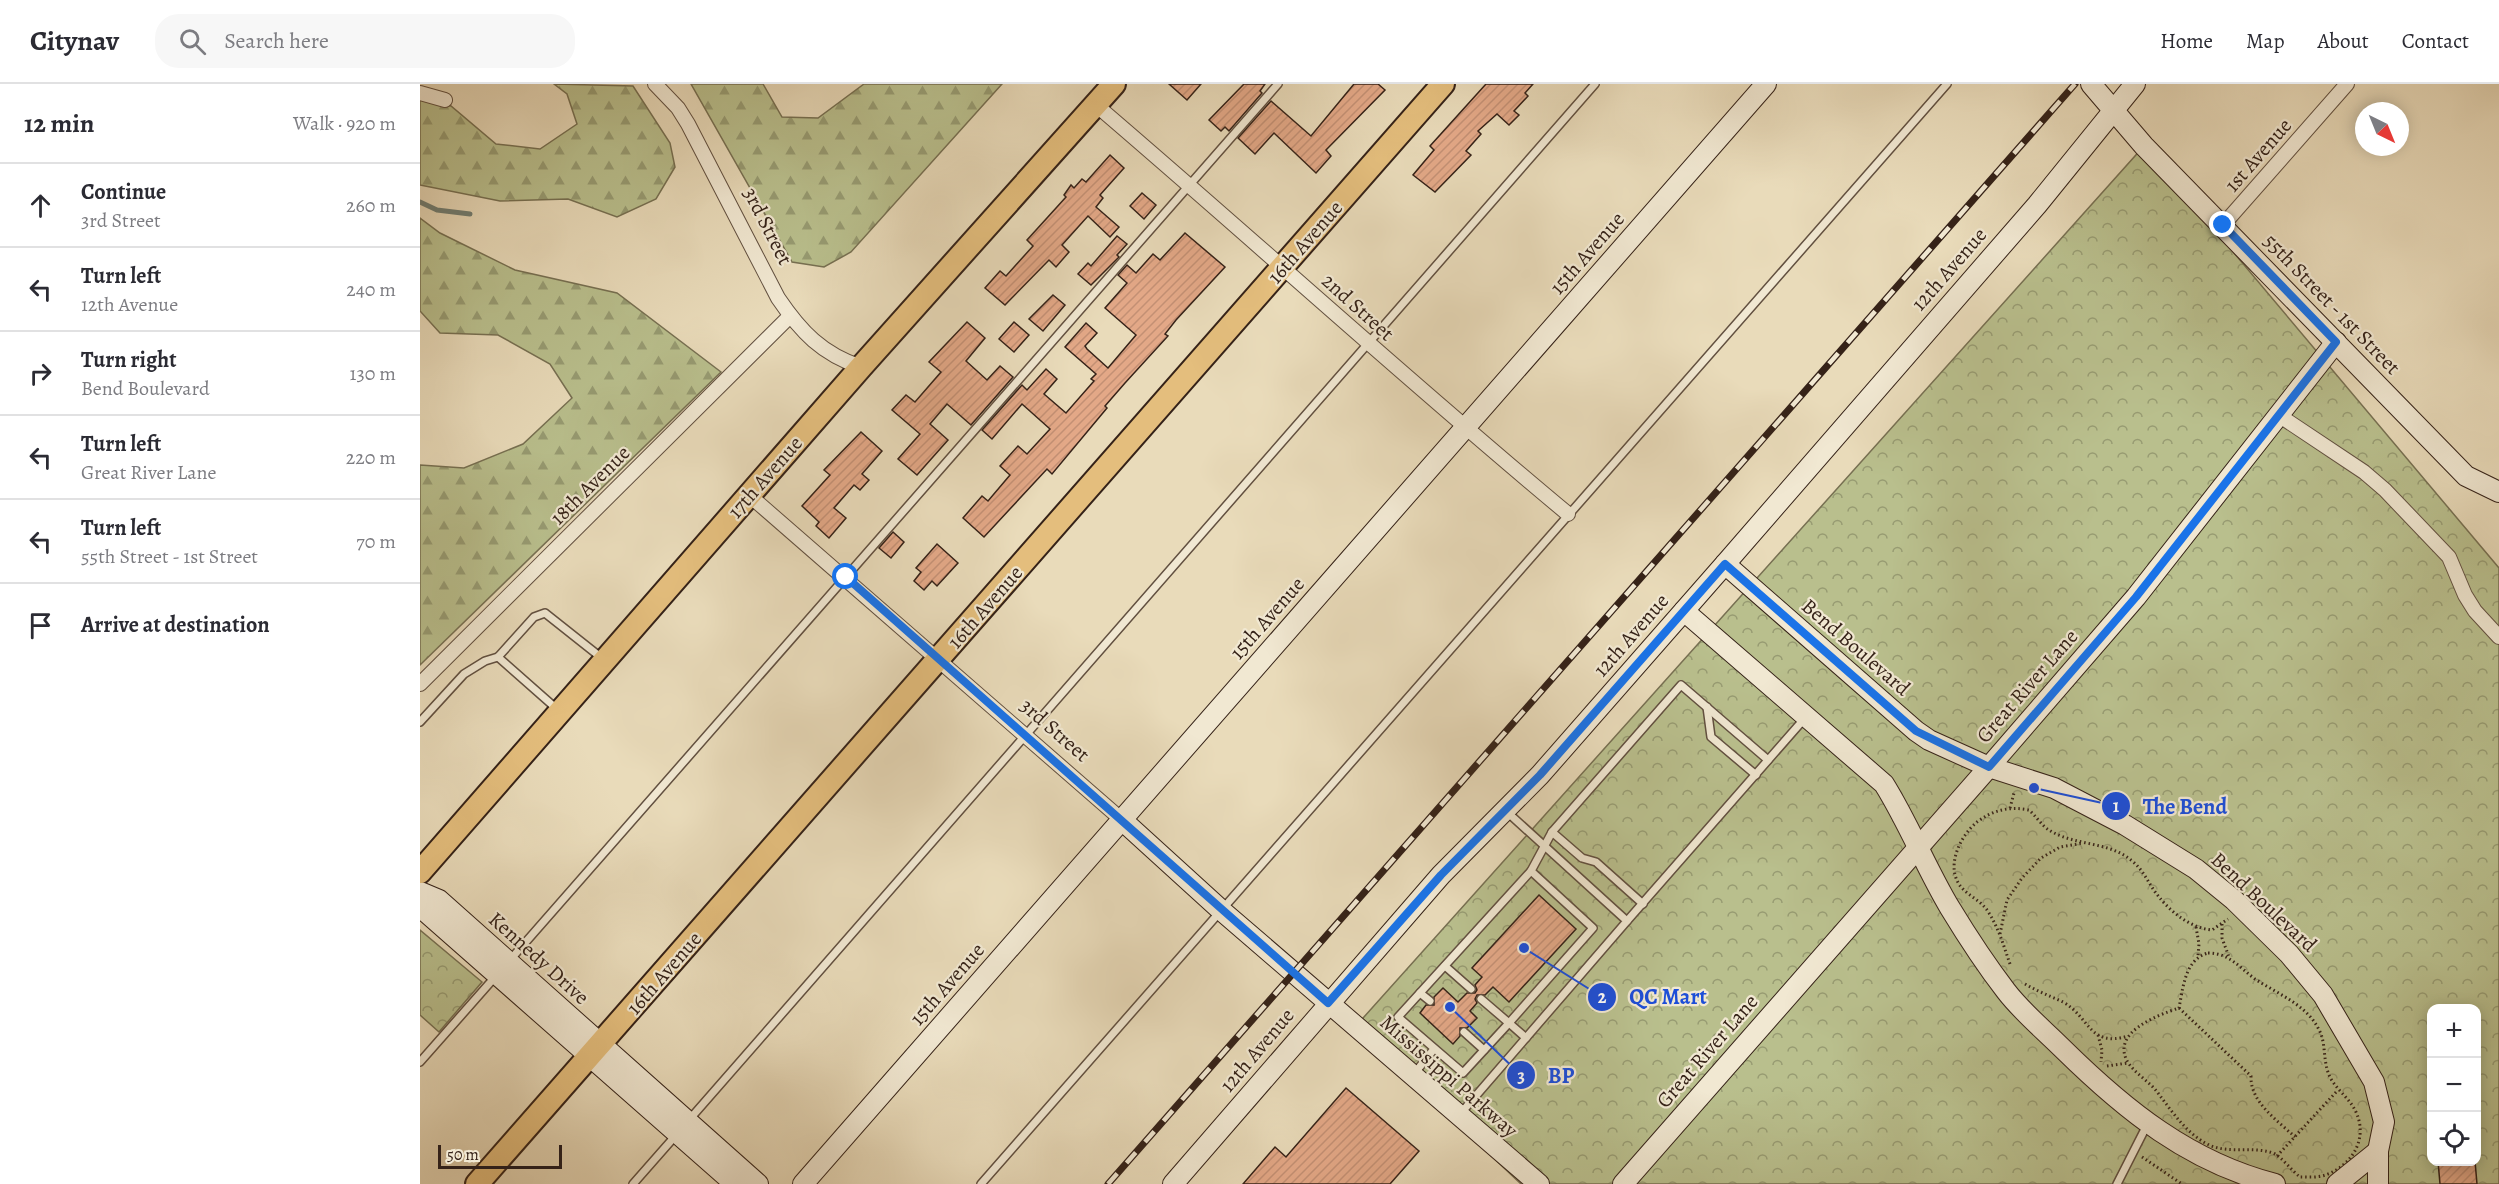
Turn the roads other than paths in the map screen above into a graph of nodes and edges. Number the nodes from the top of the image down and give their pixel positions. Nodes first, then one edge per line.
1 (1114, 84) edge
2 (1278, 84) edge
3 (1443, 84) edge
4 (1595, 84) edge
5 (1766, 84) edge
6 (1947, 84) edge
7 (2091, 84) edge
8 (2135, 84) edge
9 (2348, 84) edge
10 (662, 86) edge
11 (420, 93) edge
12 (445, 100) dead end
13 (1096, 105) junction
14 (2115, 111) junction
15 (1189, 184) junction
16 (2223, 225) junction
17 (1282, 268) junction
18 (790, 316) junction
19 (2336, 342) junction
20 (1368, 345) junction
21 (861, 368) junction
22 (2277, 414) junction
23 (1465, 429) junction
24 (2499, 492) edge
25 (749, 495) junction
26 (1568, 514) junction
27 (1725, 564) junction
28 (846, 577) junction
29 (1684, 610) junction
30 (2499, 637) edge
31 (498, 657) junction
32 (605, 660) junction
33 (939, 660) junction
34 (420, 684) edge
35 (1707, 707) junction
36 (560, 712) junction
37 (1807, 717) junction
38 (420, 722) edge
39 (1025, 736) junction
40 (1768, 760) junction
41 (1989, 767) junction
42 (1756, 775) junction
43 (1506, 811) junction
44 (1122, 820) junction
45 (1552, 832) junction
46 (1545, 848) junction
47 (1917, 848) junction
48 (1531, 871) junction
49 (420, 873) edge
50 (420, 892) edge
51 (420, 903) edge
52 (1643, 904) junction
53 (1222, 911) junction
54 (1627, 921) junction
55 (1445, 966) junction
56 (502, 968) junction
57 (1471, 989) dead end
58 (1420, 993) junction
59 (1481, 999) dead end
60 (1430, 1001) dead end
61 (1328, 1003) junction
62 (1509, 1023) junction
63 (1464, 1032) dead end
64 (1526, 1038) junction
65 (1434, 1049) junction
66 (1484, 1050) junction
67 (595, 1051) junction
68 (420, 1062) edge
69 (1412, 1076) junction
70 (1459, 1116) junction
71 (2148, 1123) junction
72 (682, 1128) junction
73 (2378, 1151) junction
74 (477, 1184) edge
75 (633, 1184) edge
76 (735, 1184) edge
77 (758, 1184) edge
78 (803, 1184) edge
79 (981, 1184) edge
80 (1173, 1184) edge
81 (1539, 1184) edge
82 (1623, 1184) edge
83 (2117, 1184) edge
84 (2275, 1184) edge
85 (2337, 1184) edge
86 (2378, 1184) edge

1 - 13 main road, 17th Avenue
2 - 15 lane
3 - 17 main road, 16th Avenue
4 - 20 lane
5 - 23 street, 15th Avenue
6 - 26 lane
7 - 14 street, 55th Street - 1st Street
8 - 14 street, 12th Avenue
9 - 16 street, 1st Avenue
10 - 18 street, 3rd Street
11 - 12 street
13 - 15 street, 2nd Street
13 - 21 main road, 17th Avenue
14 - 16 street, 55th Street - 1st Street
14 - 27 street, 12th Avenue
15 - 17 street, 2nd Street
15 - 28 lane
16 - 19 street, 55th Street - 1st Street
17 - 20 street, 2nd Street
17 - 33 main road, 16th Avenue
18 - 21 street, 3rd Street
18 - 34 street, 18th Avenue
19 - 22 street, Great River Lane
19 - 24 street, 55th Street - 1st Street
20 - 23 street, 2nd Street
20 - 39 lane
21 - 25 main road, 17th Avenue
22 - 30 street
22 - 41 street, Great River Lane
23 - 26 street, 2nd Street
23 - 44 street, 15th Avenue
25 - 28 street, 3rd Street
25 - 32 main road, 17th Avenue
26 - 53 lane
27 - 29 street, 12th Avenue
27 - 41 street, Bend Boulevard
28 - 33 street, 3rd Street
28 - 56 lane
29 - 37 street
29 - 43 street, 12th Avenue
31 - 32 lane
31 - 36 lane
31 - 38 lane
32 - 36 main road, 17th Avenue
33 - 39 street, 3rd Street
33 - 67 main road, 16th Avenue
35 - 40 lane
35 - 42 lane
35 - 45 lane
36 - 49 main road, 17th Avenue
37 - 40 lane
37 - 47 street
39 - 44 street, 3rd Street
39 - 72 lane
40 - 42 lane
41 - 47 street, Great River Lane
41 - 73 street, Bend Boulevard
42 - 52 lane
43 - 46 lane
43 - 61 street, 12th Avenue
44 - 53 street, 3rd Street
44 - 78 street, 15th Avenue
45 - 46 lane
45 - 52 lane
46 - 48 lane
46 - 54 lane
47 - 71 street
47 - 82 street, Great River Lane
48 - 55 lane
48 - 62 lane
50 - 56 street, Kennedy Drive
51 - 56 street, Kennedy Drive
52 - 54 lane
53 - 61 street, 3rd Street
53 - 79 lane
54 - 64 lane
55 - 57 lane
55 - 58 lane
56 - 67 street, Kennedy Drive
56 - 68 lane
58 - 60 lane
58 - 65 lane
59 - 62 lane
61 - 69 street, Mississippi Parkway
61 - 80 street, 12th Avenue
62 - 64 lane
62 - 66 lane
63 - 66 lane
64 - 70 lane
65 - 66 lane
65 - 69 lane
67 - 72 street, Kennedy Drive
67 - 74 main road, 16th Avenue
69 - 70 street, Mississippi Parkway
70 - 81 street, Mississippi Parkway
71 - 83 lane
71 - 84 street
72 - 75 lane
72 - 76 street, Kennedy Drive
72 - 77 street, Kennedy Drive
73 - 85 street
73 - 86 street, Bend Boulevard

